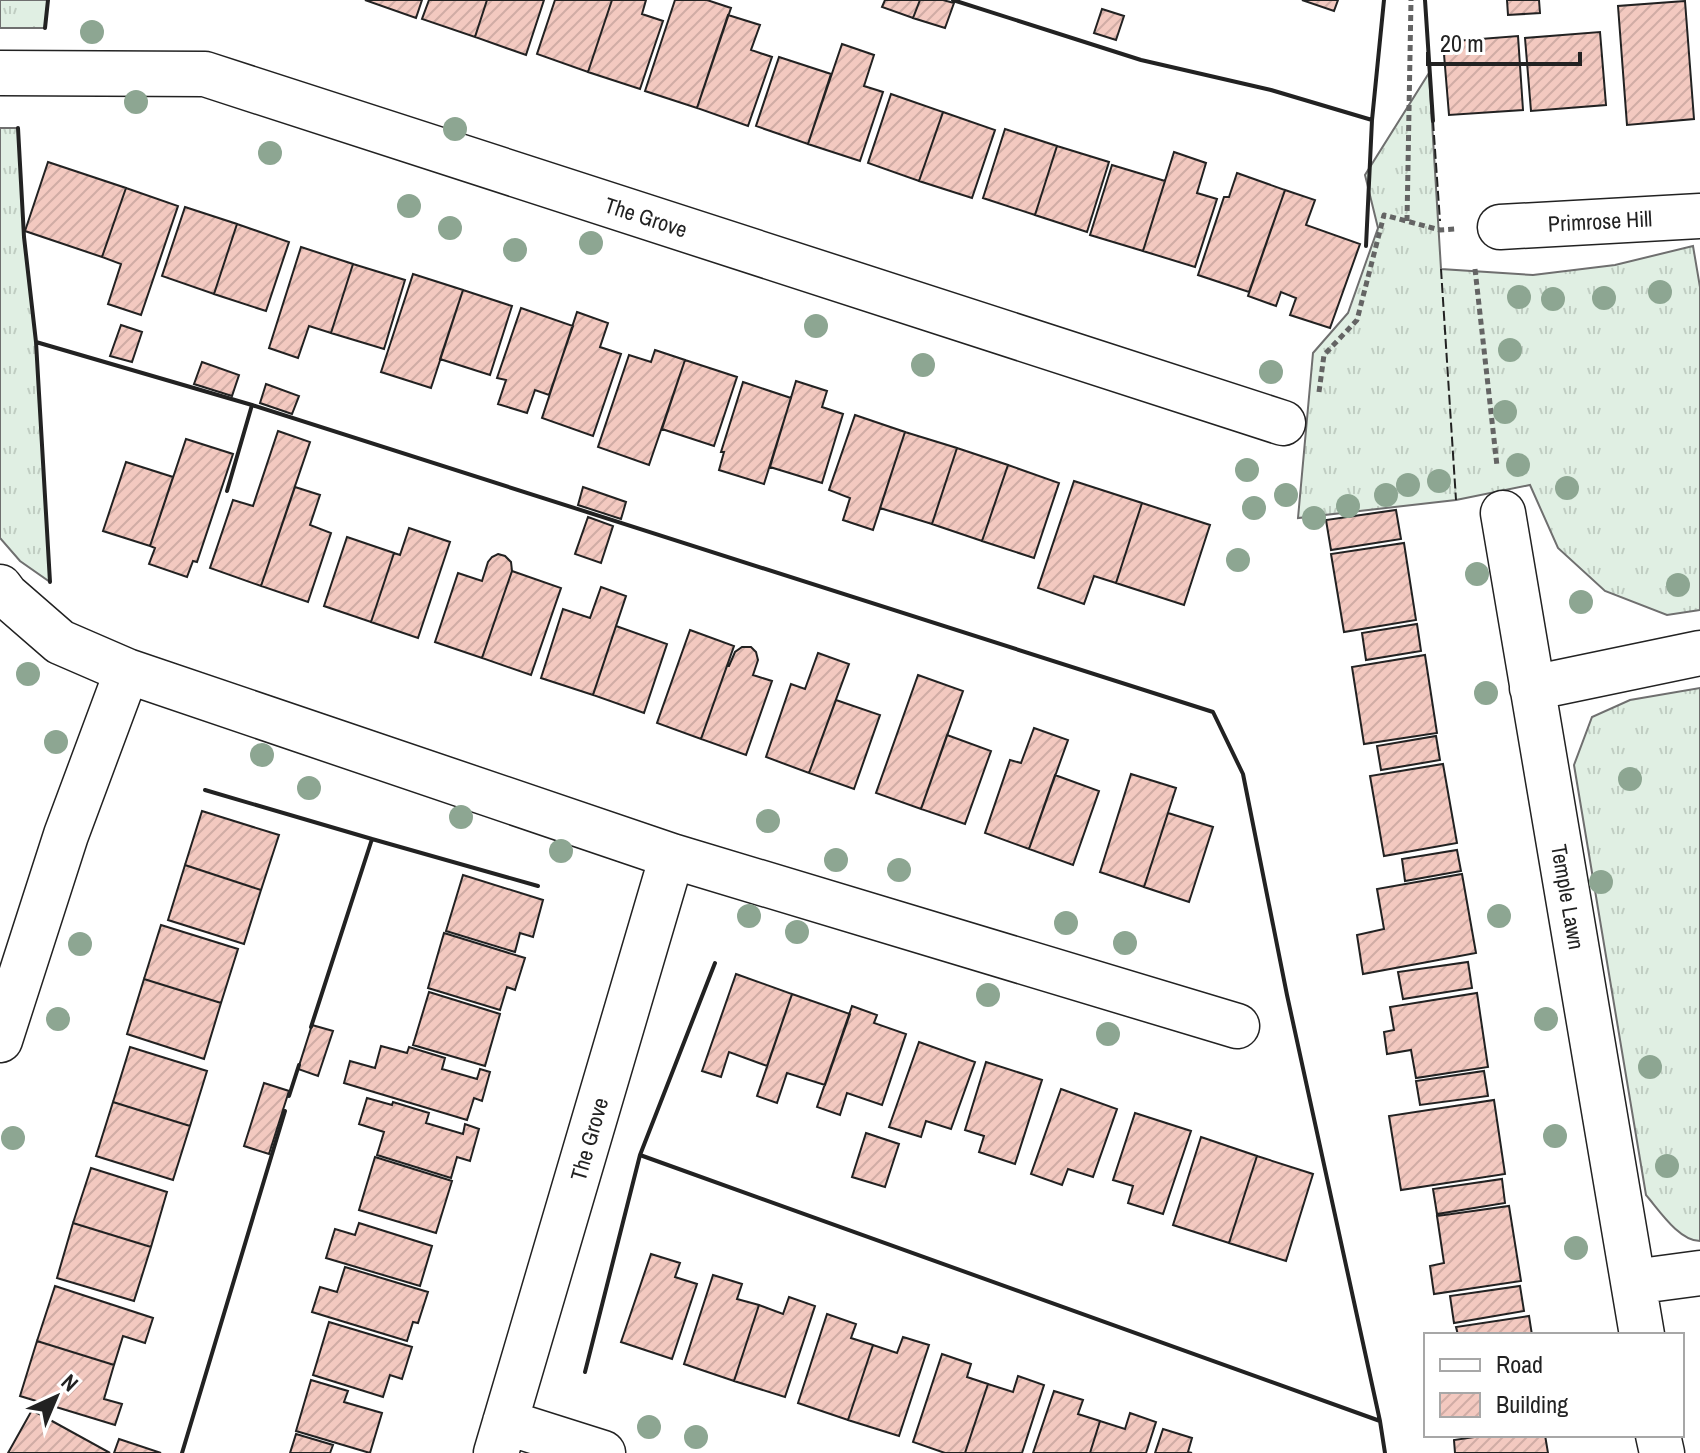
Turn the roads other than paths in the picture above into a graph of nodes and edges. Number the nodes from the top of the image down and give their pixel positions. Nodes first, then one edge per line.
1 (0, 73) edge
2 (1700, 216) edge
3 (1487, 243) road end
4 (1283, 423) road end
5 (1503, 513) road end
6 (0, 587) edge
7 (1700, 653) edge
8 (127, 671) junction
9 (1532, 688) junction
10 (672, 856) junction
11 (1237, 1026) dead end
12 (0, 1040) edge
13 (1700, 1273) edge
14 (1633, 1282) junction
15 (1642, 1333) edge
16 (500, 1438) edge
17 (603, 1453) edge

1 - 4 street, The Grove
2 - 3 street, Primrose Hill
5 - 9 street, Temple Lawn
6 - 8 street
7 - 9 street
8 - 10 street
8 - 12 street
9 - 14 street, Temple Lawn
10 - 11 street
10 - 16 street, The Grove
13 - 14 street
14 - 15 street, Temple Lawn
16 - 17 street, The Grove

